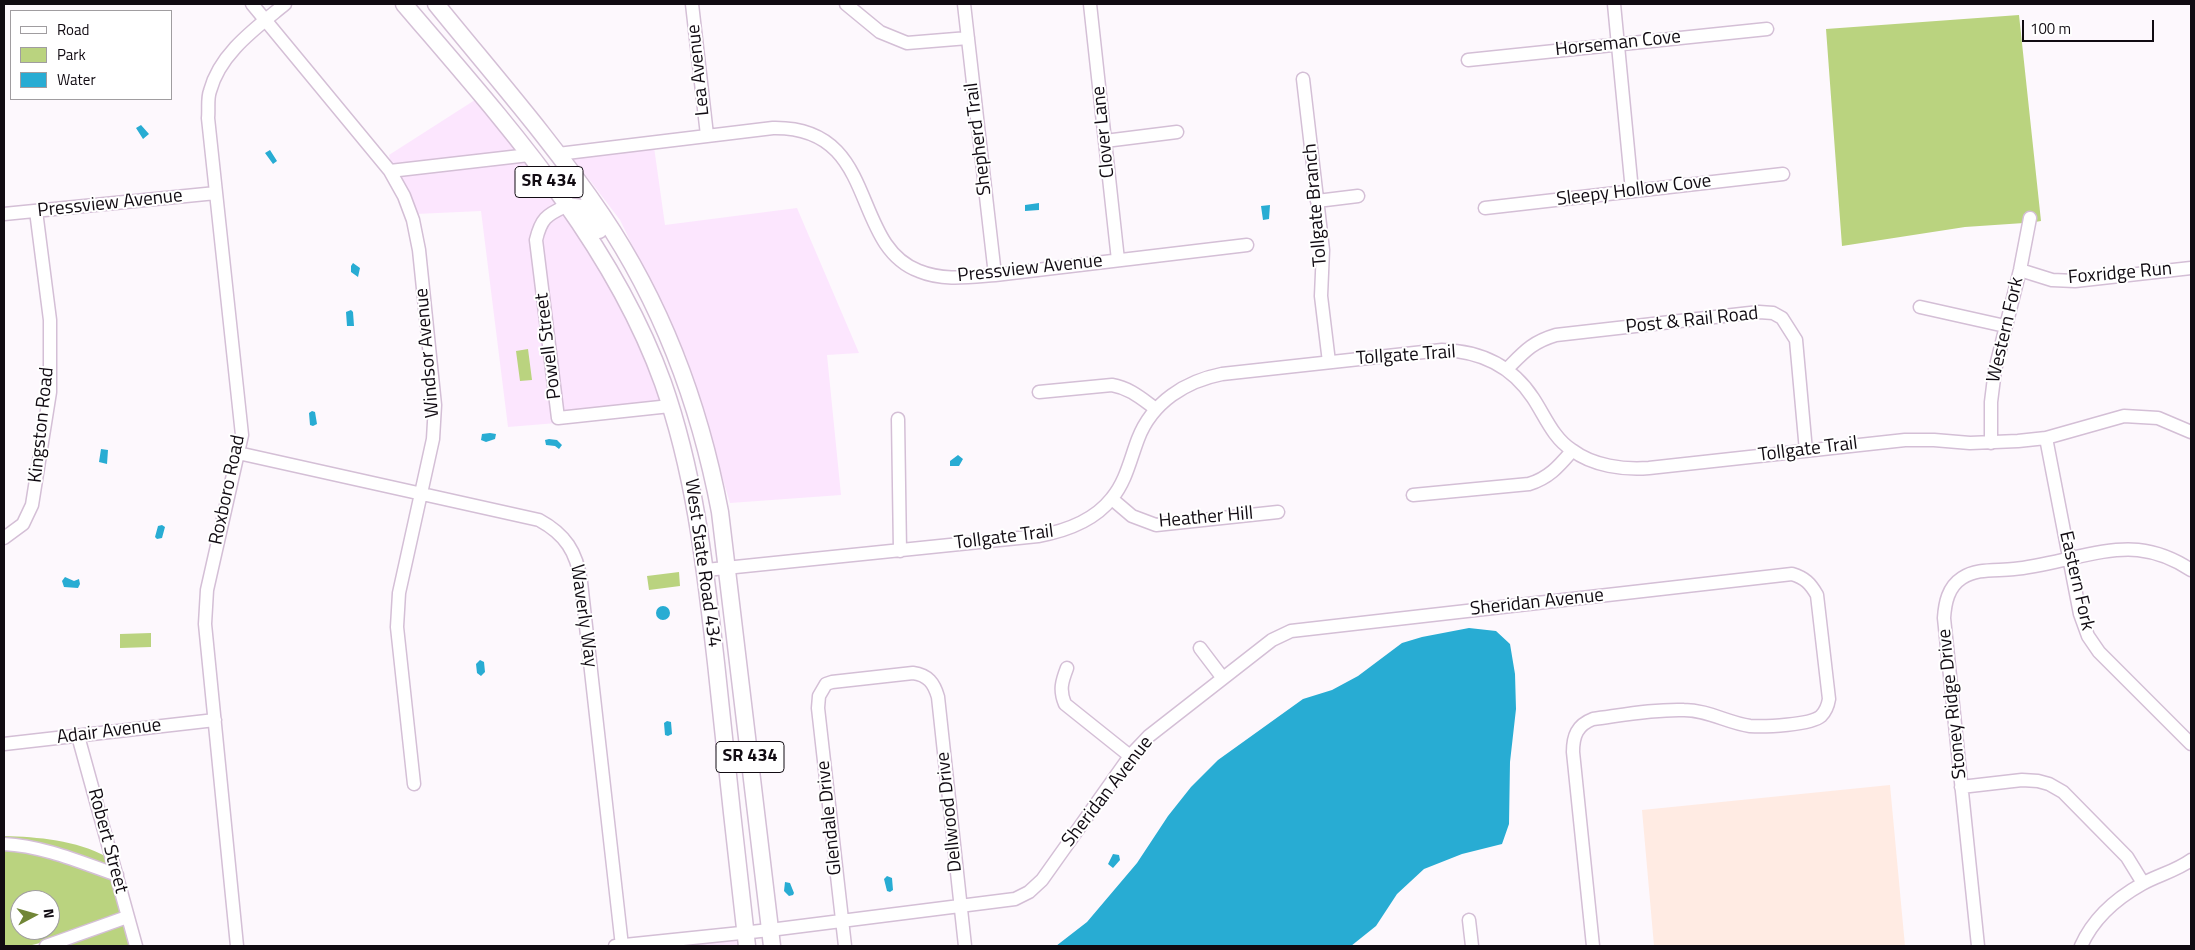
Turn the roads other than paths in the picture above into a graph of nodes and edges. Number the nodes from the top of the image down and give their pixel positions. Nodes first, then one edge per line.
1 (252, 4) edge
2 (285, 4) edge
3 (404, 4) edge
4 (436, 4) edge
5 (692, 4) edge
6 (846, 4) edge
7 (964, 4) edge
8 (1090, 4) edge
9 (1614, 4) edge
10 (265, 20) junction
11 (1767, 29) dead end
12 (968, 38) junction
13 (1617, 44) junction
14 (1468, 60) dead end
15 (1303, 79) dead end
16 (485, 99) junction
17 (1177, 132) dead end
18 (707, 136) junction
19 (1105, 140) junction
20 (558, 154) junction
21 (528, 155) junction
22 (390, 171) junction
23 (1783, 174) dead end
24 (1632, 191) junction
25 (216, 193) junction
26 (1358, 196) dead end
27 (1317, 201) junction
28 (566, 206) junction
29 (1485, 208) dead end
30 (36, 211) junction
31 (4, 214) edge
32 (2030, 218) dead end
33 (1247, 245) dead end
34 (1118, 260) junction
35 (2191, 268) edge
36 (2020, 270) junction
37 (995, 275) junction
38 (641, 280) junction
39 (1920, 306) dead end
40 (2004, 326) junction
41 (1328, 362) junction
42 (1507, 369) junction
43 (1039, 392) dead end
44 (670, 406) junction
45 (1156, 409) junction
46 (898, 419) dead end
47 (2191, 432) edge
48 (2046, 438) junction
49 (1991, 443) junction
50 (1572, 451) junction
51 (1806, 451) junction
52 (238, 453) junction
53 (422, 493) junction
54 (1413, 495) dead end
55 (1112, 499) junction
56 (1278, 512) dead end
57 (4, 538) edge
58 (900, 551) junction
59 (2070, 560) junction
60 (728, 568) junction
61 (706, 570) junction
62 (2191, 570) edge
63 (1200, 648) dead end
64 (1067, 668) dead end
65 (1222, 677) junction
66 (821, 690) joint
67 (215, 720) junction
68 (78, 736) junction
69 (4, 744) edge
70 (2191, 744) edge
71 (1130, 756) junction
72 (414, 784) dead end
73 (1962, 786) junction
74 (4, 844) edge
75 (2191, 860) edge
76 (117, 875) junction
77 (2143, 883) junction
78 (961, 907) junction
79 (127, 917) junction
80 (1469, 920) dead end
81 (842, 921) junction
82 (771, 938) edge
83 (747, 940) edge
84 (46, 946) edge
85 (136, 946) edge
86 (237, 946) edge
87 (616, 946) edge
88 (622, 946) edge
89 (845, 946) edge
90 (965, 946) edge
91 (1472, 946) edge
92 (1593, 946) edge
93 (1978, 946) edge
94 (2081, 946) edge

1 - 10 street, Windsor Avenue
2 - 10 street, Roxboro Road
3 - 16 main road, West State Road 434 / SR 434
4 - 20 main road, SR 434
5 - 18 street, Lea Avenue
6 - 12 street
7 - 12 street, Shepherd Trail
8 - 19 street, Clover Lane
9 - 13 street
10 - 22 street, Windsor Avenue
10 - 25 street, Roxboro Road
11 - 13 street, Horseman Cove
12 - 37 street, Shepherd Trail
13 - 14 street, Horseman Cove
13 - 24 street
15 - 27 street, Tollgate Branch
16 - 20 main road
16 - 21 main road, West State Road 434 / SR 434
17 - 19 street
18 - 20 street, Pressview Avenue
18 - 37 street, Pressview Avenue
19 - 34 street, Clover Lane
20 - 38 main road, SR 434
21 - 22 street
21 - 28 main road, West State Road 434 / SR 434
22 - 53 street, Windsor Avenue
23 - 24 street, Sleepy Hollow Cove
24 - 29 street, Sleepy Hollow Cove
25 - 30 street, Pressview Avenue
25 - 52 street, Roxboro Road
26 - 27 street
27 - 41 street, Tollgate Branch
28 - 38 main road
28 - 44 main road, West State Road 434 / SR 434
28 - 44 street, Powell Street
30 - 31 street, Pressview Avenue
30 - 57 street, Kingston Road
32 - 36 street, Western Fork
33 - 34 street, Pressview Avenue
34 - 37 street, Pressview Avenue
35 - 36 street, Foxridge Run
36 - 40 street, Western Fork
38 - 60 main road, SR 434
39 - 40 street
40 - 49 street, Western Fork
41 - 42 street, Tollgate Trail
41 - 45 street, Tollgate Trail
42 - 50 street, Tollgate Trail
42 - 51 street, Post & Rail Road
43 - 45 street
44 - 61 main road, West State Road 434 / SR 434
45 - 55 street, Tollgate Trail
46 - 58 street
47 - 48 street, Tollgate Trail
48 - 49 street, Tollgate Trail
48 - 59 street, Eastern Fork
49 - 51 street, Tollgate Trail
50 - 51 street, Tollgate Trail
50 - 54 street
52 - 53 street, Waverly Way
52 - 67 street, Roxboro Road
53 - 72 street, Windsor Avenue
53 - 88 street, Waverly Way
55 - 56 street, Heather Hill
55 - 58 street, Tollgate Trail
58 - 60 street, Tollgate Trail
59 - 62 street, Stoney Ridge Drive
59 - 70 street, Eastern Fork
59 - 73 street, Stoney Ridge Drive
60 - 61 street, Tollgate Trail
60 - 82 main road, SR 434
61 - 83 main road, West State Road 434 / SR 434
63 - 65 street
64 - 71 street
65 - 71 street, Sheridan Avenue
65 - 92 street, Sheridan Avenue
66 - 78 street, Dellwood Drive
66 - 81 street, Glendale Drive
67 - 68 street, Adair Avenue
67 - 86 street, Roxboro Road
68 - 69 street, Adair Avenue
68 - 76 street, Robert Street
71 - 78 street, Sheridan Avenue
73 - 77 street
73 - 93 street, Stoney Ridge Drive
74 - 76 street
75 - 77 street
76 - 79 street, Robert Street
77 - 94 street
78 - 81 street, Sheridan Avenue
78 - 90 street, Dellwood Drive
79 - 84 street
79 - 85 street, Robert Street
80 - 91 street
81 - 82 street, Sheridan Avenue
81 - 89 street, Glendale Drive
82 - 83 street, Sheridan Avenue
83 - 88 street, Sheridan Avenue
87 - 88 street, Sheridan Avenue

